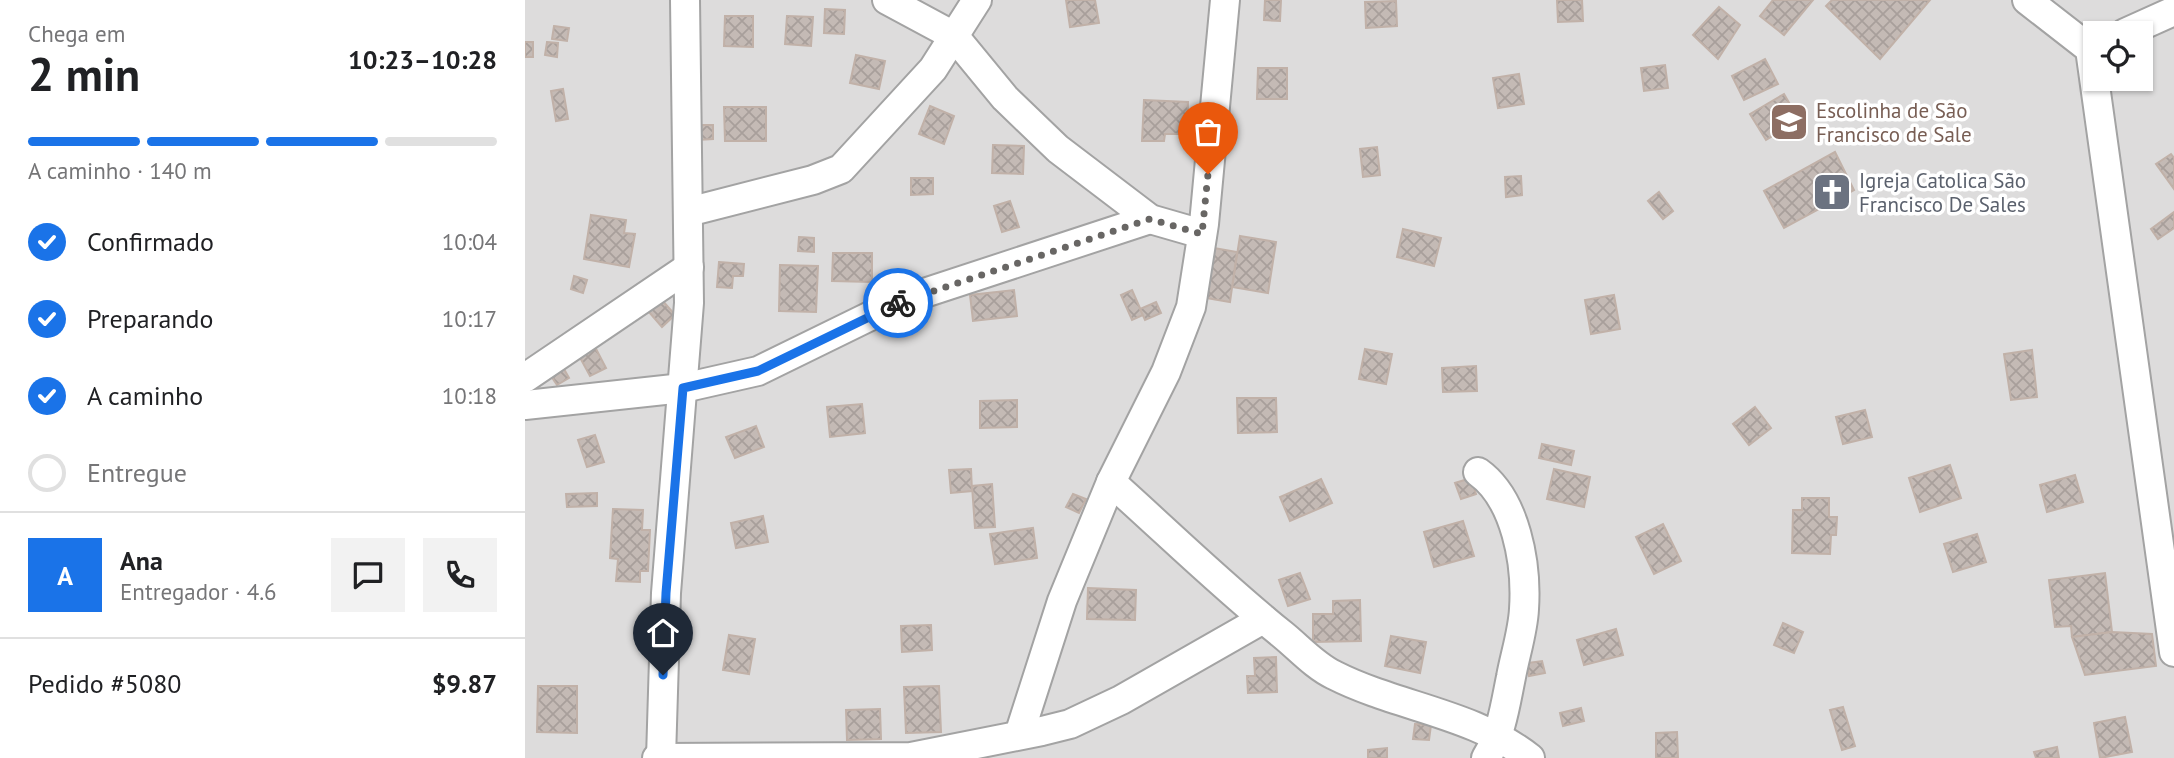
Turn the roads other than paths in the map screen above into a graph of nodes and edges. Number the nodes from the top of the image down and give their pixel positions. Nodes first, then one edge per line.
1 (685, 0) edge
2 (887, 0) edge
3 (977, 0) edge
4 (1225, 0) edge
5 (2027, 0) edge
6 (2174, 11) edge
7 (2152, 21) edge
8 (954, 36) junction
9 (2083, 41) edge
10 (2099, 91) edge
11 (688, 212) junction
12 (1150, 219) junction
13 (1202, 234) junction
14 (689, 267) junction
15 (525, 378) edge
16 (683, 388) junction
17 (525, 405) edge
18 (1478, 472) dead end
19 (1111, 482) junction
20 (1263, 619) junction
21 (2174, 652) edge
22 (1019, 735) junction
23 (1493, 747) edge
24 (660, 758) edge
25 (1530, 758) edge

1 - 11 street
2 - 8 street
3 - 8 street
4 - 13 street
5 - 9 street
6 - 7 street
8 - 11 street
8 - 12 street
10 - 21 street
11 - 14 street
12 - 13 street
12 - 16 street
13 - 19 street
14 - 15 street
14 - 16 street
16 - 17 street
16 - 24 street
18 - 23 street
19 - 20 street
19 - 22 street
20 - 22 street
20 - 23 street
22 - 24 street
23 - 25 street

